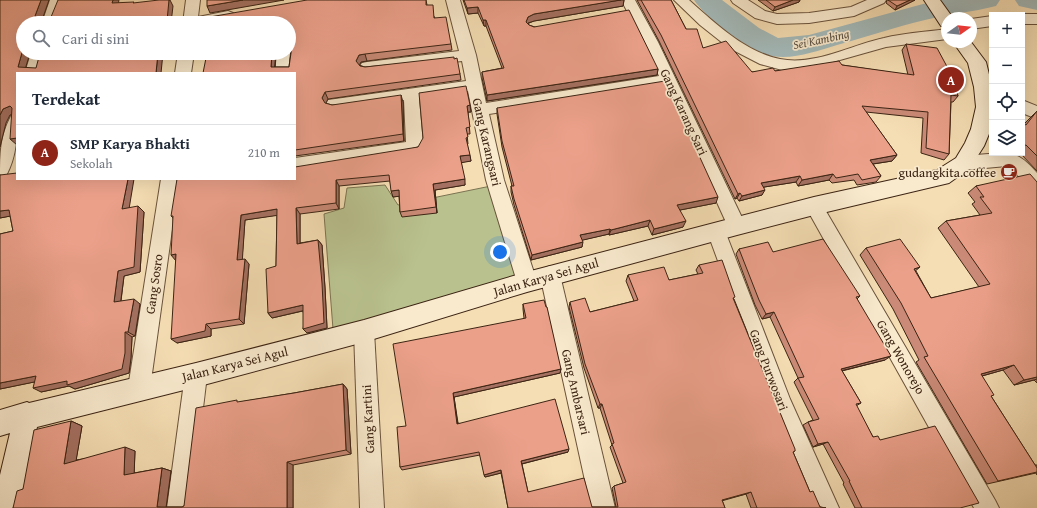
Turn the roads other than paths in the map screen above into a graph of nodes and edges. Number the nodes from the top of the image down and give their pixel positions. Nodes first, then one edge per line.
1 (57, 0) edge
2 (193, 0) edge
3 (452, 0) edge
4 (681, 0) edge
5 (738, 0) edge
6 (879, 0) edge
7 (932, 0) edge
8 (627, 8) edge
9 (242, 13) edge
10 (941, 13) edge
11 (51, 16) edge
12 (191, 16) edge
13 (226, 16) edge
14 (1025, 19) edge
15 (1037, 19) edge
16 (989, 21) edge
17 (977, 23) edge
18 (941, 35) edge
19 (966, 48) edge
20 (468, 55) junction
21 (37, 60) edge
22 (185, 60) edge
23 (284, 60) edge
24 (367, 67) edge
25 (33, 72) edge
26 (184, 72) edge
27 (283, 72) edge
28 (668, 80) junction
29 (474, 84) junction
30 (988, 89) edge
31 (411, 93) junction
32 (334, 104) edge
33 (1025, 107) edge
34 (479, 110) junction
35 (1037, 113) edge
36 (16, 123) edge
37 (964, 163) junction
38 (296, 165) edge
39 (0, 171) edge
40 (171, 180) edge
41 (1037, 185) edge
42 (814, 206) junction
43 (726, 228) junction
44 (550, 275) junction
45 (527, 282) junction
46 (364, 331) junction
47 (196, 375) junction
48 (139, 388) junction
49 (27, 415) junction
50 (0, 423) edge
51 (6, 508) edge
52 (179, 508) edge
53 (372, 508) edge
54 (602, 508) edge
55 (827, 508) edge
56 (987, 508) edge

1 - 11 street
2 - 12 street
3 - 20 street, Gang Karangsari
4 - 18 street
5 - 6 street
7 - 10 main road
8 - 28 street, Gang Karang Sari
9 - 13 street
14 - 15 street
16 - 17 street
19 - 30 main road, Jalan Karya Sei Agul
20 - 24 street
20 - 29 street, Gang Karangsari
21 - 25 street
22 - 26 street
23 - 27 street
28 - 34 street
28 - 43 street, Gang Karang Sari
29 - 31 street
29 - 34 street, Gang Karangsari
30 - 37 main road, Jalan Karya Sei Agul
31 - 32 street
31 - 38 street
33 - 35 street
34 - 45 street, Gang Karangsari
36 - 39 street
37 - 41 street
37 - 42 main road, Jalan Karya Sei Agul
40 - 48 street, Gang Sosro
42 - 43 main road, Jalan Karya Sei Agul
42 - 56 street, Gang Wonorejo
43 - 44 main road, Jalan Karya Sei Agul
43 - 55 street, Gang Purwosari
44 - 45 main road, Jalan Karya Sei Agul
44 - 54 street, Gang Ambarsari
45 - 46 main road, Jalan Karya Sei Agul
46 - 47 main road, Jalan Karya Sei Agul
46 - 53 street, Gang Kartini
47 - 48 main road, Jalan Karya Sei Agul
47 - 52 street
48 - 49 main road, Jalan Karya Sei Agul
49 - 50 main road, Jalan Karya Sei Agul
49 - 51 main road

